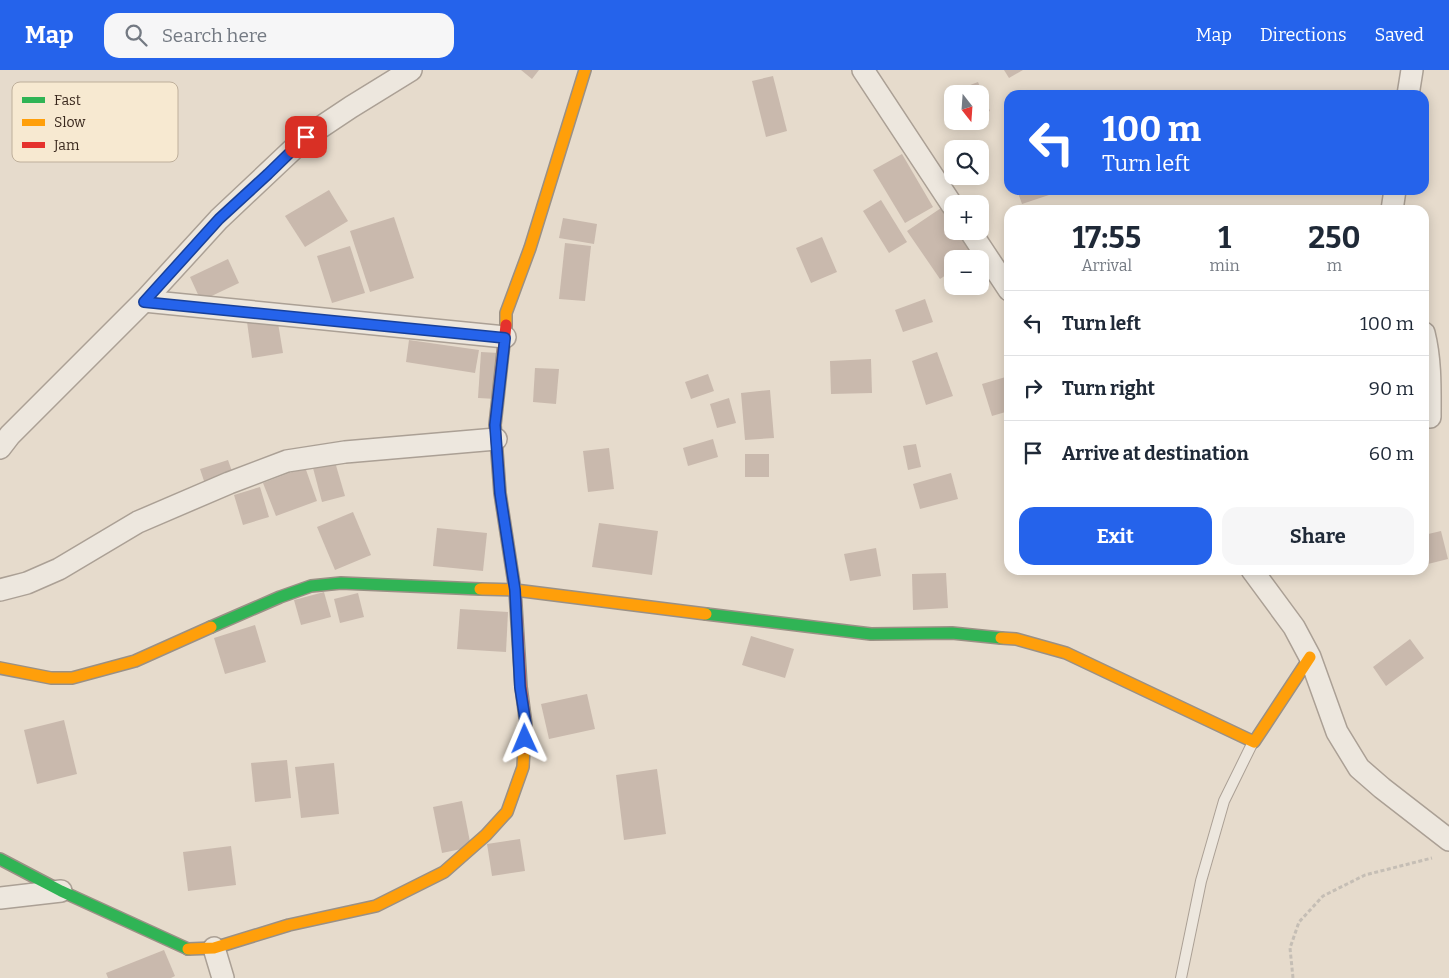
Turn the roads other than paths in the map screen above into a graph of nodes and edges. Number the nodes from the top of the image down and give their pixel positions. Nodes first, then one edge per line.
1 (411, 70) edge
2 (586, 70) edge
3 (863, 70) edge
4 (1412, 70) edge
5 (1409, 90) edge
6 (945, 195) edge
7 (976, 240) edge
8 (1004, 282) edge
9 (144, 302) junction
10 (505, 338) junction
11 (1429, 365) edge
12 (1434, 418) edge
13 (496, 439) junction
14 (0, 448) edge
15 (1256, 575) edge
16 (0, 590) edge
17 (515, 590) junction
18 (1310, 657) junction
19 (0, 668) edge
20 (1254, 742) junction
21 (1444, 848) edge
22 (0, 859) edge
23 (61, 891) junction
24 (0, 898) edge
25 (214, 948) junction
26 (223, 978) edge
27 (1180, 978) edge

1 - 9 street
2 - 10 street
3 - 6 street
4 - 5 street
7 - 8 street
9 - 10 street
9 - 14 street
10 - 13 street
11 - 12 street
13 - 16 street
13 - 17 street
15 - 18 street
17 - 19 street
17 - 20 street
17 - 25 street
18 - 20 street
18 - 21 street
20 - 27 lane
22 - 23 street
23 - 24 street
23 - 25 street
25 - 26 street

